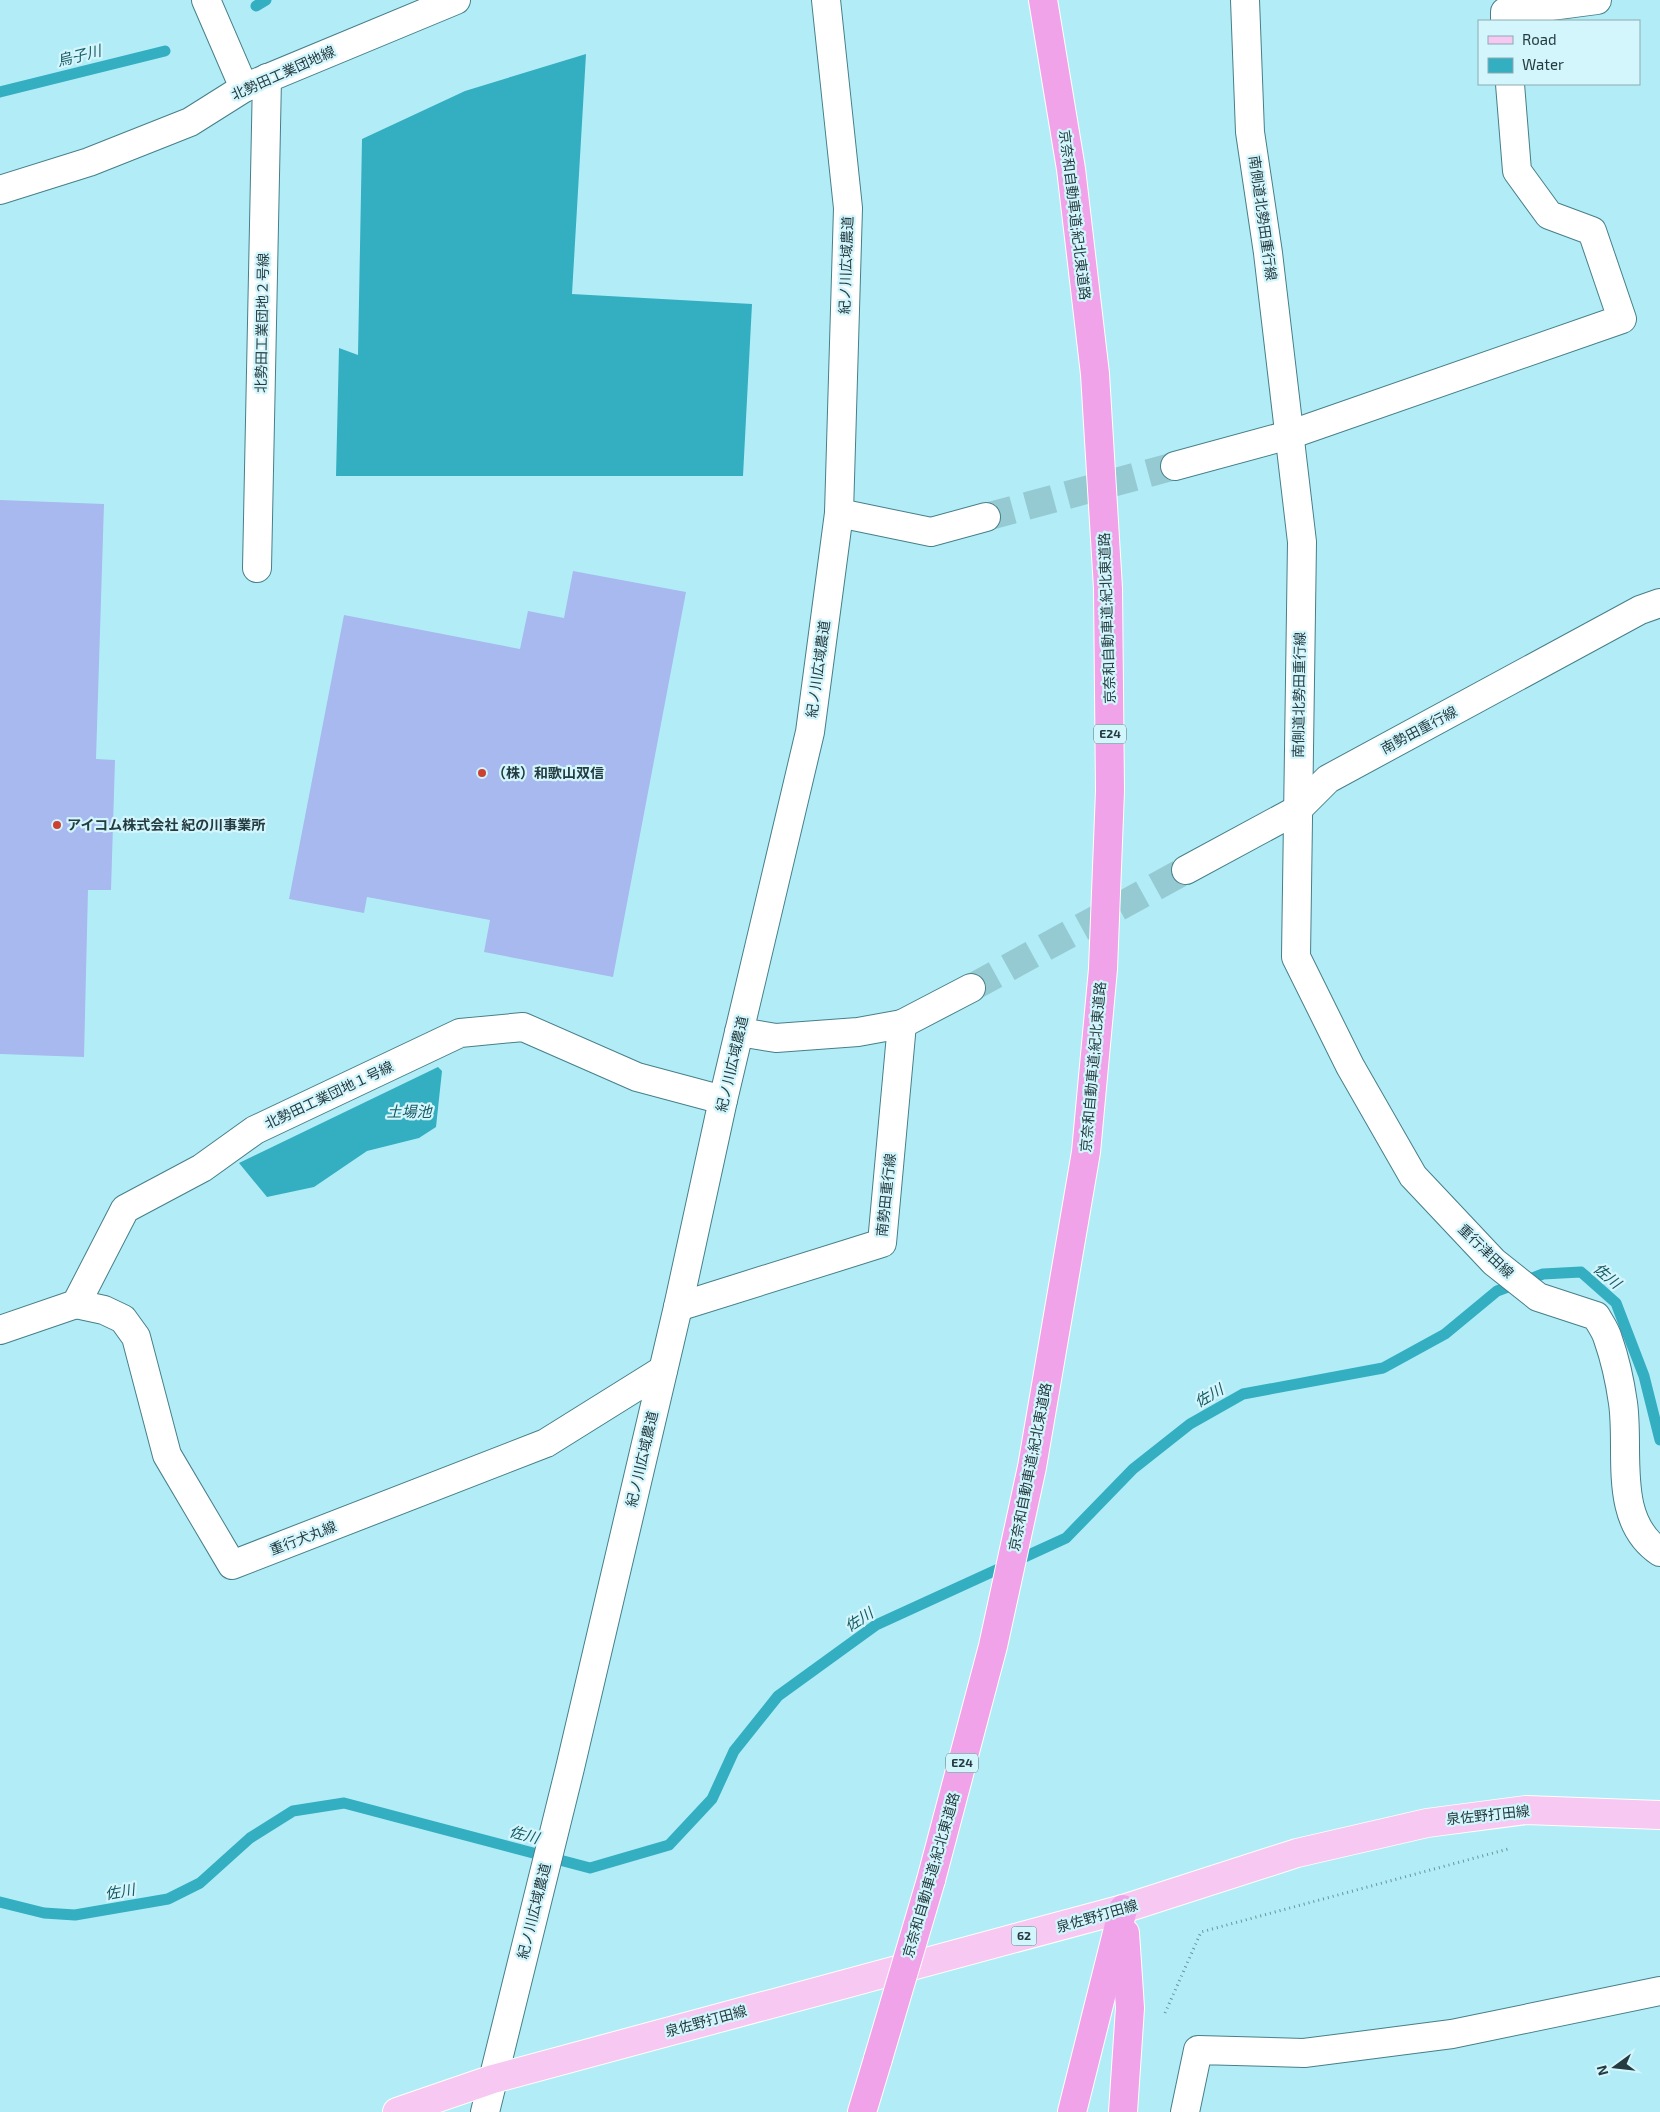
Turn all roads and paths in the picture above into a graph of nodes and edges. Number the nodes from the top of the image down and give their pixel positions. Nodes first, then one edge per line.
1 (206, 0) edge
2 (456, 0) edge
3 (826, 0) edge
4 (1043, 0) edge
5 (1245, 0) edge
6 (1597, 0) edge
7 (1505, 20) edge
8 (256, 83) junction
9 (1510, 85) edge
10 (0, 190) edge
11 (1289, 435) junction
12 (1175, 466) tunnel mouth
13 (839, 513) junction
14 (986, 517) tunnel mouth
15 (257, 568) dead end
16 (1660, 603) edge
17 (1297, 810) junction
18 (1186, 870) tunnel mouth
19 (1296, 957) joint
20 (971, 988) tunnel mouth
21 (902, 1024) junction
22 (739, 1032) junction
23 (723, 1100) junction
24 (76, 1304) junction
25 (678, 1307) junction
26 (0, 1330) edge
27 (663, 1370) junction
28 (1660, 1552) edge
29 (1660, 1815) edge
30 (1509, 1848) dead end
31 (1123, 1909) junction
32 (1660, 1991) edge
33 (1165, 2014) dead end
34 (493, 2079) junction
35 (397, 2112) edge
36 (485, 2112) edge
37 (862, 2112) edge
38 (1072, 2112) edge
39 (1123, 2112) edge
40 (1185, 2112) edge

1 - 8 street
2 - 8 street, 北勢田工業団地線
3 - 13 street, 紀ノ川広域農道
4 - 37 highway, 京奈和自動車道;紀北東道路 / E24, bridge
5 - 11 street, 南側道北勢田重行線
6 - 7 street
8 - 10 street, 北勢田工業団地線
8 - 15 street, 北勢田工業団地２号線
9 - 11 street
11 - 12 street
11 - 17 street, 南側道北勢田重行線
13 - 14 street
13 - 22 street, 紀ノ川広域農道
16 - 17 street, 南勢田重行線
17 - 18 street, 南勢田重行線
17 - 19 street, 南側道北勢田重行線
19 - 28 street, 重行津田線
20 - 21 street
21 - 22 street
21 - 25 street, 南勢田重行線
22 - 23 street, 紀ノ川広域農道
23 - 24 street, 北勢田工業団地１号線
23 - 25 street, 紀ノ川広域農道
24 - 26 street
24 - 27 street, 重行犬丸線
25 - 27 street, 紀ノ川広域農道
27 - 34 street, 紀ノ川広域農道
29 - 31 main road, 泉佐野打田線 / 62
30 - 33 path
31 - 34 main road, 泉佐野打田線 / 62
31 - 38 highway
31 - 39 highway
32 - 40 street
34 - 35 main road, 泉佐野打田線 / 62
34 - 36 street, 紀ノ川広域農道

